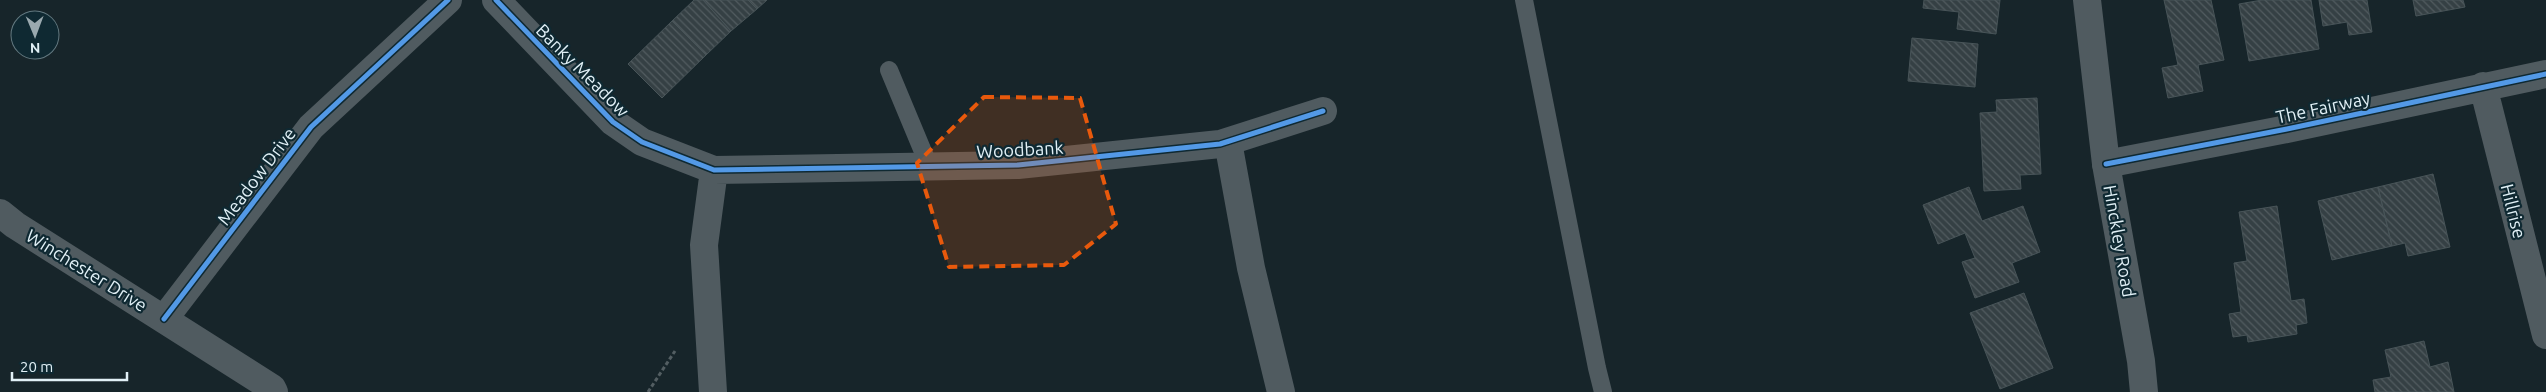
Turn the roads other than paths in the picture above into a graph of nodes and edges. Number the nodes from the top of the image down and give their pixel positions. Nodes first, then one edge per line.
1 (448, 0) edge
2 (496, 0) edge
3 (1524, 0) edge
4 (2087, 0) edge
5 (889, 70) dead end
6 (2546, 74) edge
7 (2483, 86) junction
8 (1323, 111) dead end
9 (1228, 142) junction
10 (2106, 164) junction
11 (929, 166) junction
12 (714, 170) junction
13 (0, 213) edge
14 (164, 319) junction
15 (2546, 335) edge
16 (274, 392) edge
17 (713, 392) edge
18 (1280, 392) edge
19 (1603, 392) edge
20 (2144, 392) edge

1 - 14 street, Meadow Drive
2 - 12 street, Banky Meadow
3 - 19 lane
4 - 10 street, Hinckley Road
5 - 11 lane
6 - 7 street, The Fairway
7 - 10 street, The Fairway
7 - 15 street, Hillrise
8 - 9 street, Woodbank
9 - 11 street, Woodbank
9 - 18 street
10 - 20 street, Hinckley Road
11 - 12 street, Woodbank
12 - 17 street
13 - 14 street, Winchester Drive
14 - 16 street, Winchester Drive

